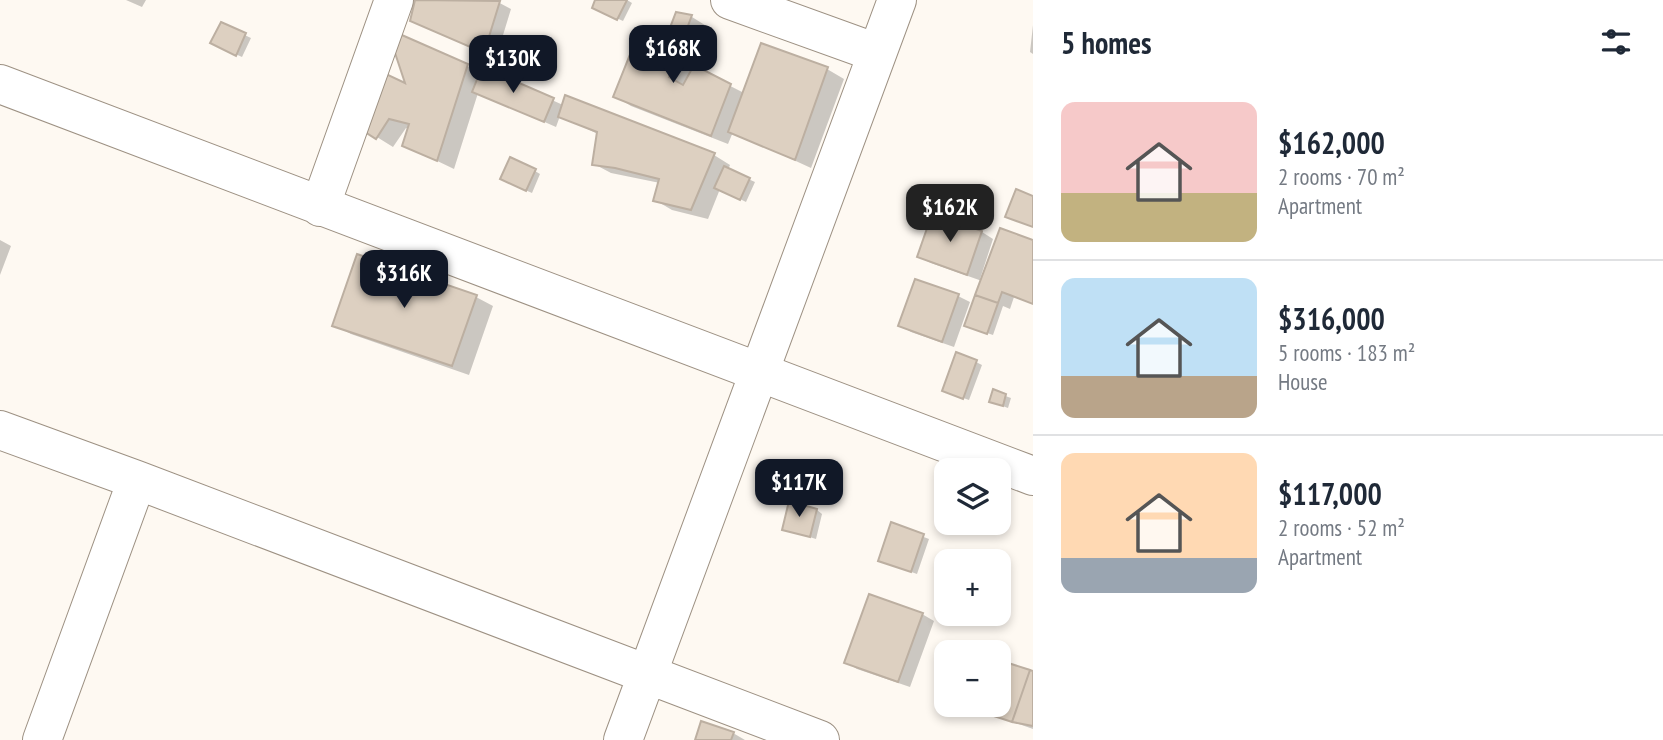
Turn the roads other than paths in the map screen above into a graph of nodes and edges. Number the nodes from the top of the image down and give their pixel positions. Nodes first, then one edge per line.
1 (394, 0) edge
2 (730, 0) edge
3 (897, 0) edge
4 (877, 53) junction
5 (0, 84) edge
6 (320, 207) junction
7 (760, 373) junction
8 (0, 430) edge
9 (1033, 476) edge
10 (137, 480) junction
11 (647, 673) junction
12 (42, 740) edge
13 (623, 740) edge
14 (820, 740) edge

1 - 6 street
2 - 4 street
3 - 4 street
4 - 7 street
5 - 6 street
6 - 7 street
7 - 9 street
7 - 11 street
8 - 10 street
10 - 11 street
10 - 12 street
11 - 13 street
11 - 14 street

